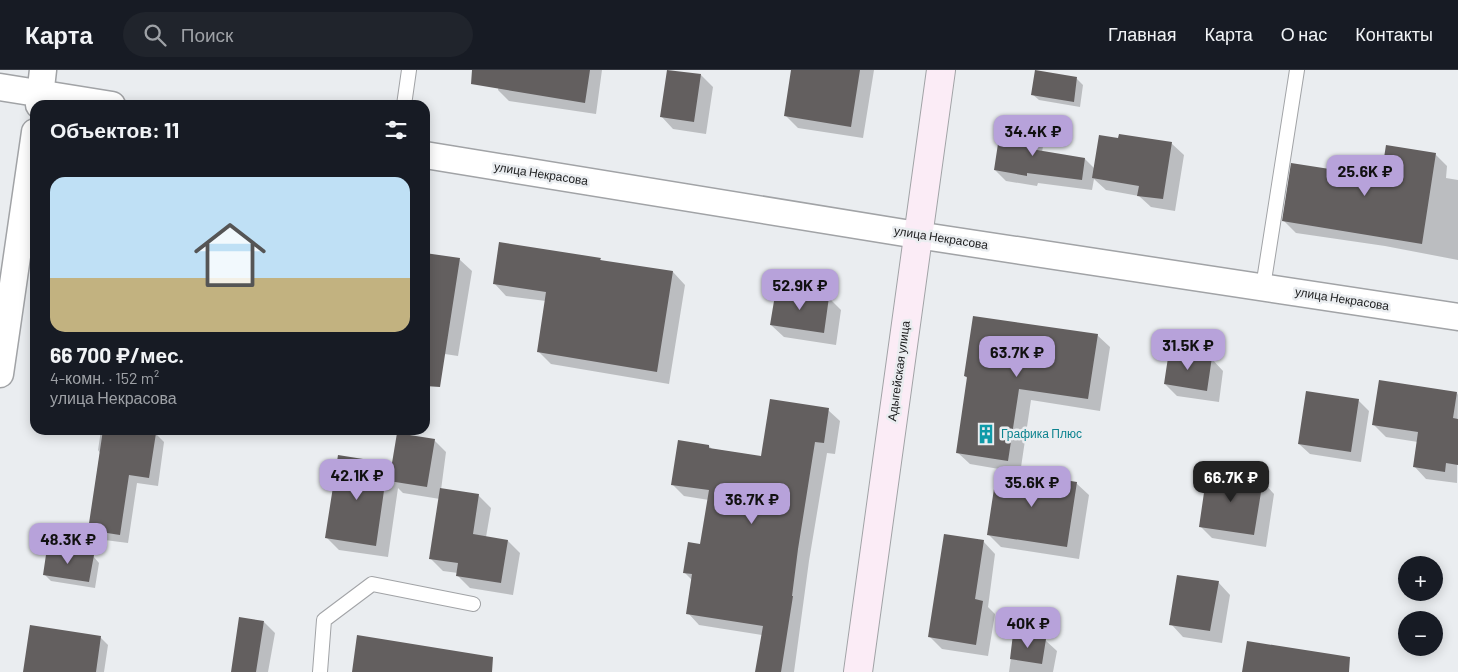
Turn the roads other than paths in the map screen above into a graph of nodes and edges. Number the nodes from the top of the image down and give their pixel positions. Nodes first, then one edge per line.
1 (409, 70) edge
2 (941, 70) edge
3 (1297, 70) edge
4 (0, 88) edge
5 (41, 90) edge
6 (88, 100) edge
7 (405, 100) edge
8 (430, 156) edge
9 (30, 167) edge
10 (917, 234) junction
11 (1263, 287) junction
12 (1458, 317) edge
13 (0, 374) edge
14 (473, 604) dead end
15 (320, 672) edge
16 (858, 672) edge

1 - 7 lane
2 - 10 main road, Адыгейская улица
3 - 11 lane
4 - 5 street
5 - 6 street
8 - 10 street, улица Некрасова
9 - 13 street
10 - 11 street, улица Некрасова
10 - 16 main road, Адыгейская улица
11 - 12 street, улица Некрасова
14 - 15 lane

